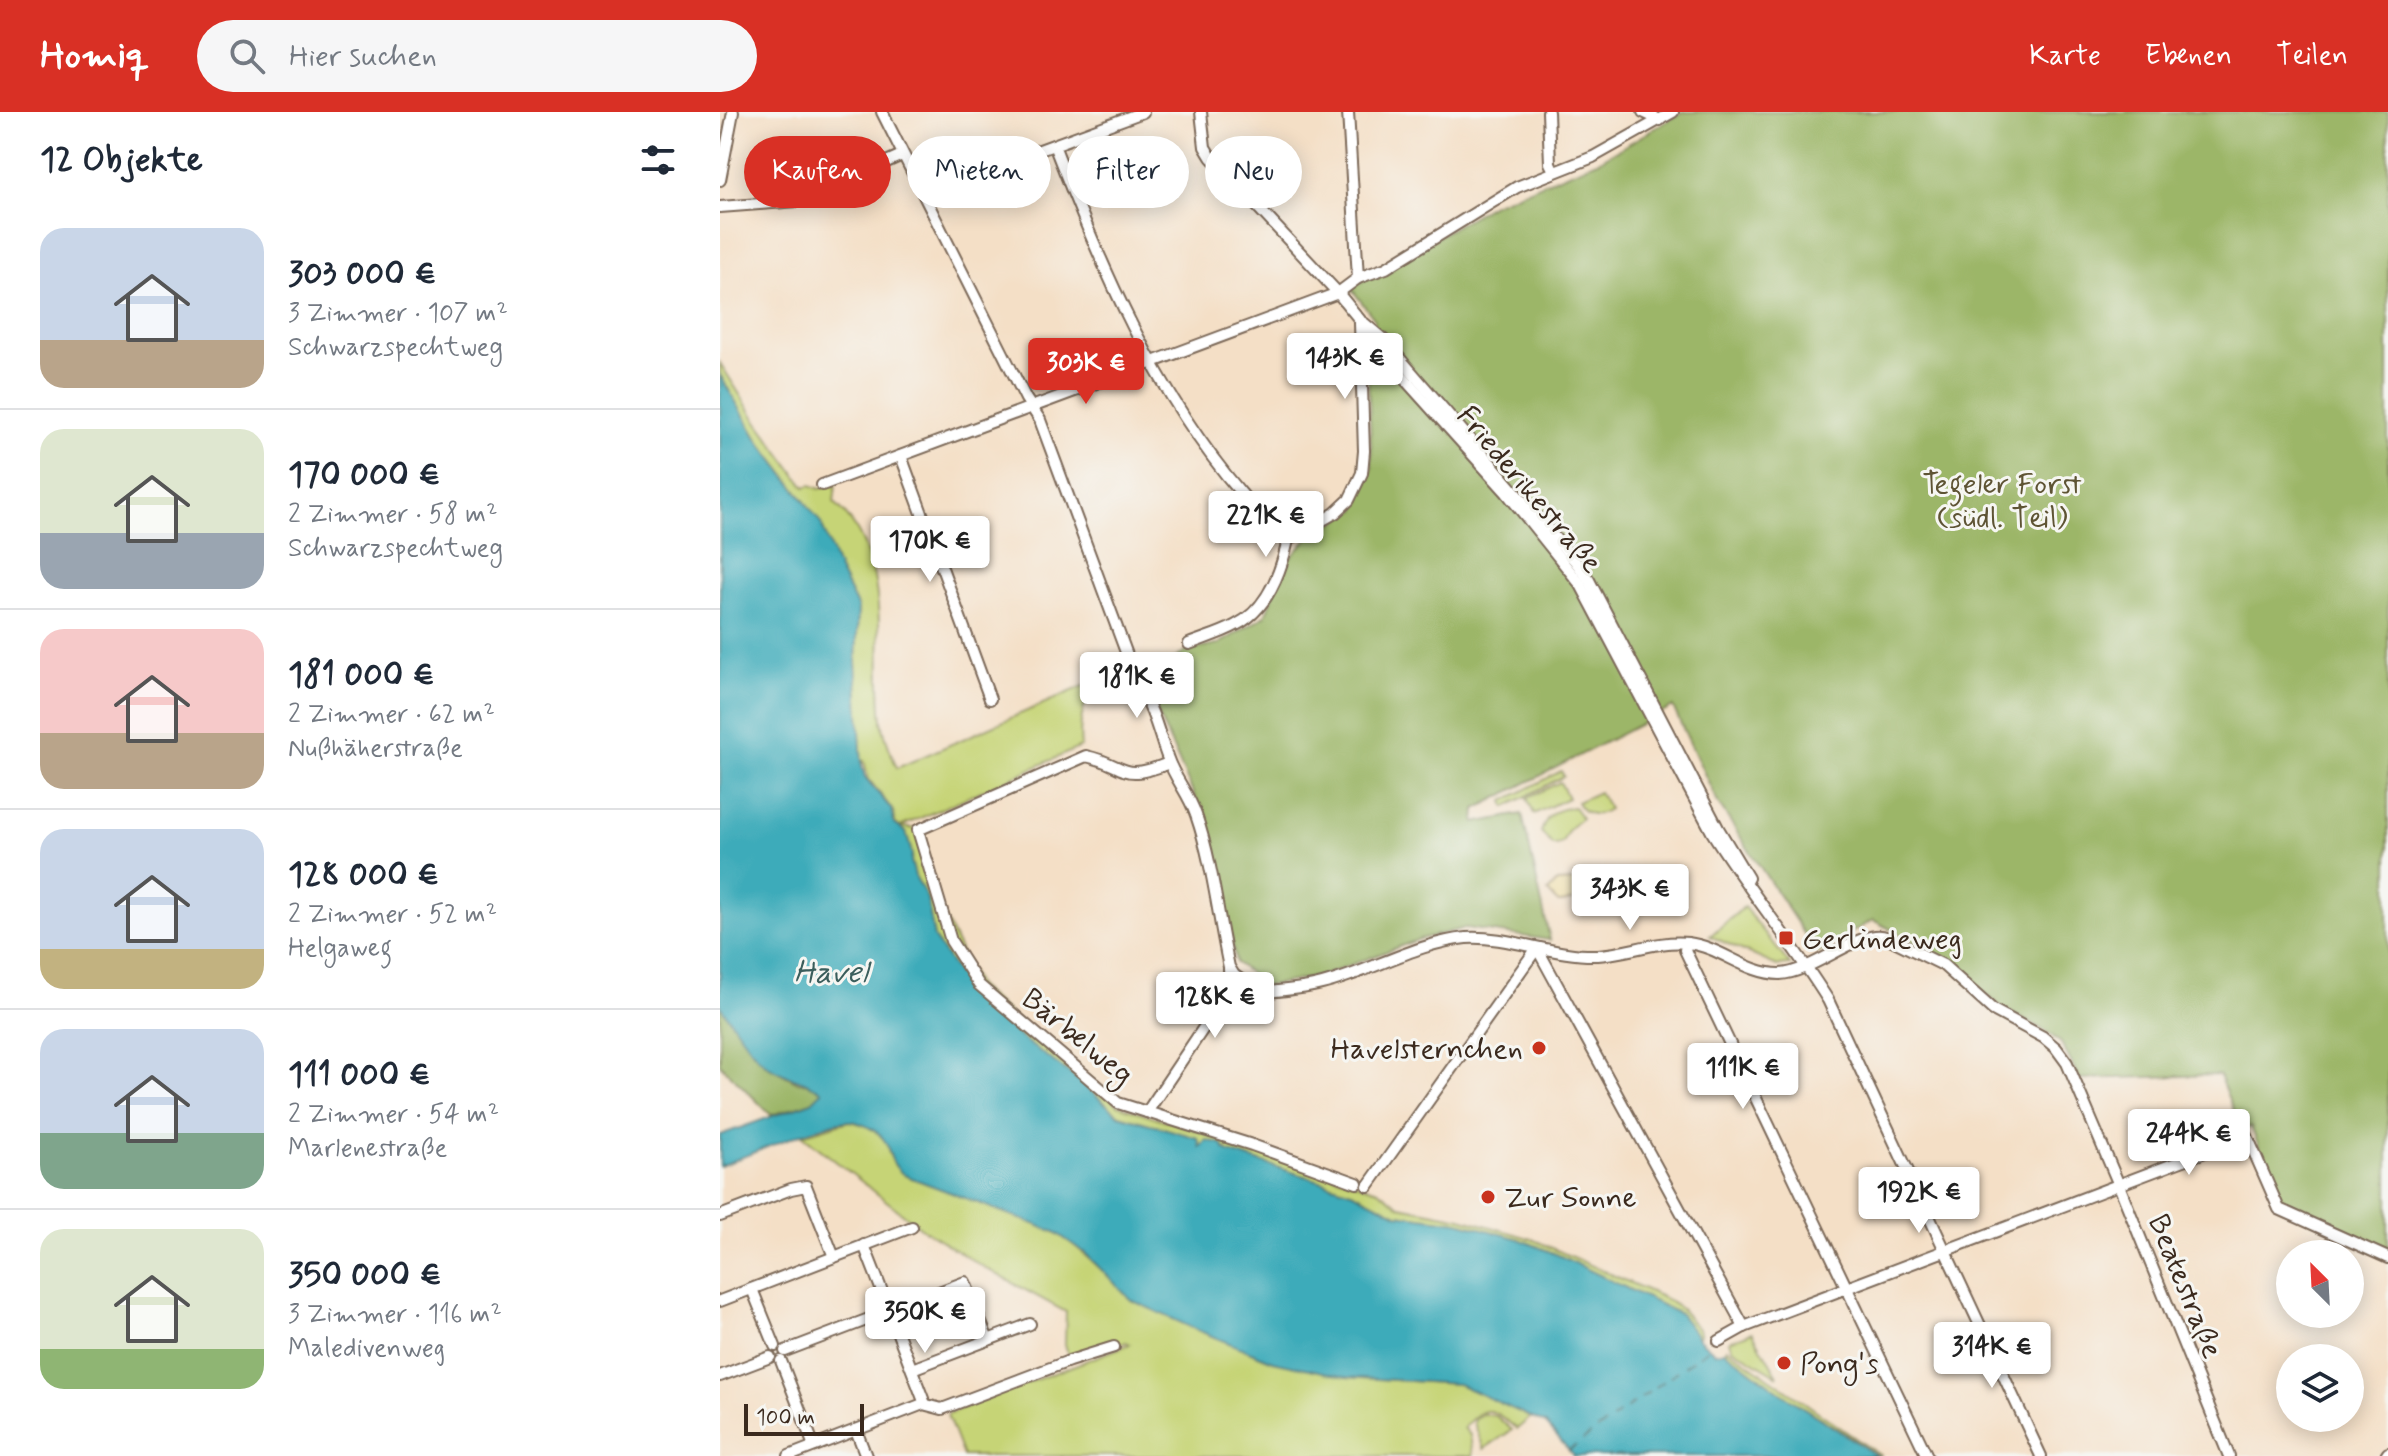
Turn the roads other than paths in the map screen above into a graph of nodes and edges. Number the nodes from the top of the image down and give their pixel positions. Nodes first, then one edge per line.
1 (733, 112) edge
2 (882, 112) edge
3 (1143, 112) edge
4 (1201, 112) edge
5 (1348, 112) edge
6 (1548, 112) edge
7 (1643, 112) edge
8 (1673, 112) edge
9 (1660, 120) junction
10 (1054, 145) junction
11 (1051, 146) edge
12 (902, 155) junction
13 (907, 164) edge
14 (1554, 171) junction
15 (720, 180) edge
16 (720, 207) edge
17 (931, 208) edge
18 (1358, 278) junction
19 (1338, 293) junction
20 (1360, 320) junction
21 (1151, 363) junction
22 (1032, 408) junction
23 (901, 456) junction
24 (822, 485) dead end
25 (1288, 540) junction
26 (1189, 644) dead end
27 (990, 699) dead end
28 (1169, 763) junction
29 (1687, 943) junction
30 (1537, 948) junction
31 (1807, 966) junction
32 (1229, 967) junction
33 (1255, 990) junction
34 (1225, 996) junction
35 (1147, 1112) junction
36 (2119, 1186) junction
37 (720, 1216) edge
38 (912, 1227) dead end
39 (864, 1245) junction
40 (1946, 1251) junction
41 (834, 1257) junction
42 (2388, 1258) edge
43 (1847, 1288) junction
44 (752, 1289) junction
45 (720, 1301) edge
46 (890, 1311) junction
47 (1030, 1324) dead end
48 (1744, 1327) junction
49 (988, 1340) junction
50 (1719, 1341) dead end
51 (1114, 1347) dead end
52 (778, 1354) junction
53 (912, 1369) junction
54 (720, 1376) edge
55 (925, 1404) junction
56 (856, 1430) junction
57 (814, 1446) junction
58 (789, 1456) edge
59 (866, 1456) edge
60 (1927, 1456) edge
61 (2041, 1456) edge
62 (2229, 1456) edge

1 - 15 street
2 - 12 street
3 - 10 street
4 - 19 street, Friederikestraße
5 - 18 street
6 - 14 street
7 - 9 street
8 - 9 street
9 - 14 street
10 - 11 street
10 - 21 street
12 - 13 street
12 - 16 street
14 - 18 street
17 - 22 street
18 - 19 street
19 - 20 street, Friederikestraße
19 - 21 street
20 - 25 street
20 - 31 street, Friederikestraße
21 - 22 street
21 - 25 street
22 - 23 street
22 - 28 street
23 - 24 street
23 - 27 street
25 - 26 street
28 - 32 street
28 - 35 street, Bärbelweg
29 - 30 street
29 - 31 street
29 - 43 street
30 - 33 street
30 - 35 street, Bärbelweg
30 - 48 street
31 - 36 street, Beatestraße
31 - 40 street, Friederikestraße
32 - 33 street
32 - 34 street
33 - 34 street
34 - 35 street
36 - 40 street
36 - 42 street
36 - 62 street, Beatestraße
37 - 41 street
38 - 39 street
39 - 41 street
39 - 46 street
40 - 43 street
40 - 61 street, Friederikestraße
41 - 44 street
43 - 48 street
43 - 60 street
44 - 45 street
44 - 52 street
46 - 49 street
46 - 52 street
46 - 53 street
47 - 49 street
48 - 50 street
49 - 53 street
51 - 55 street
52 - 54 street
52 - 57 street
53 - 55 street
55 - 56 street
56 - 57 street
56 - 59 street
57 - 58 street

